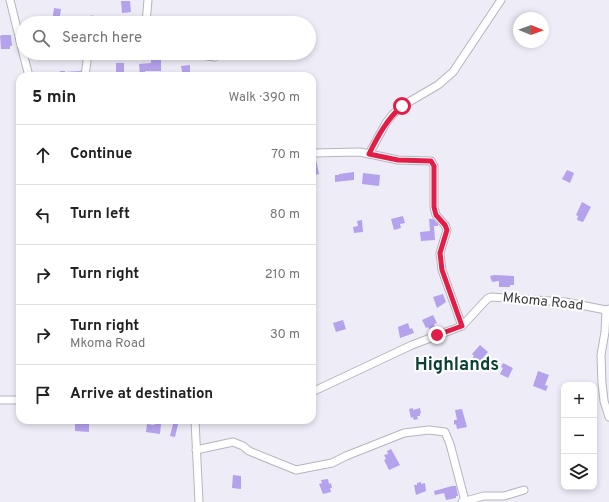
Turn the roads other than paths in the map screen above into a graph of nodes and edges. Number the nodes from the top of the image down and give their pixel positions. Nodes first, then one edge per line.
1 (10, 0) edge
2 (148, 0) edge
3 (501, 0) edge
4 (147, 16) edge
5 (16, 24) edge
6 (25, 60) edge
7 (87, 60) edge
8 (28, 72) edge
9 (86, 72) edge
10 (316, 152) edge
11 (369, 154) junction
12 (608, 309) edge
13 (462, 326) junction
14 (316, 390) edge
15 (0, 400) edge
16 (16, 400) edge
17 (609, 417) edge
18 (194, 424) edge
19 (196, 450) junction
20 (524, 490) dead end
21 (464, 501) edge
22 (199, 502) edge

1 - 5 street
2 - 4 street
3 - 11 street
6 - 8 street
7 - 9 street
10 - 11 street
11 - 13 street
12 - 13 street, Mkoma Road
12 - 17 street
13 - 14 street, Mkoma Road
15 - 16 street
18 - 19 street
19 - 21 street
19 - 22 street
20 - 21 street

